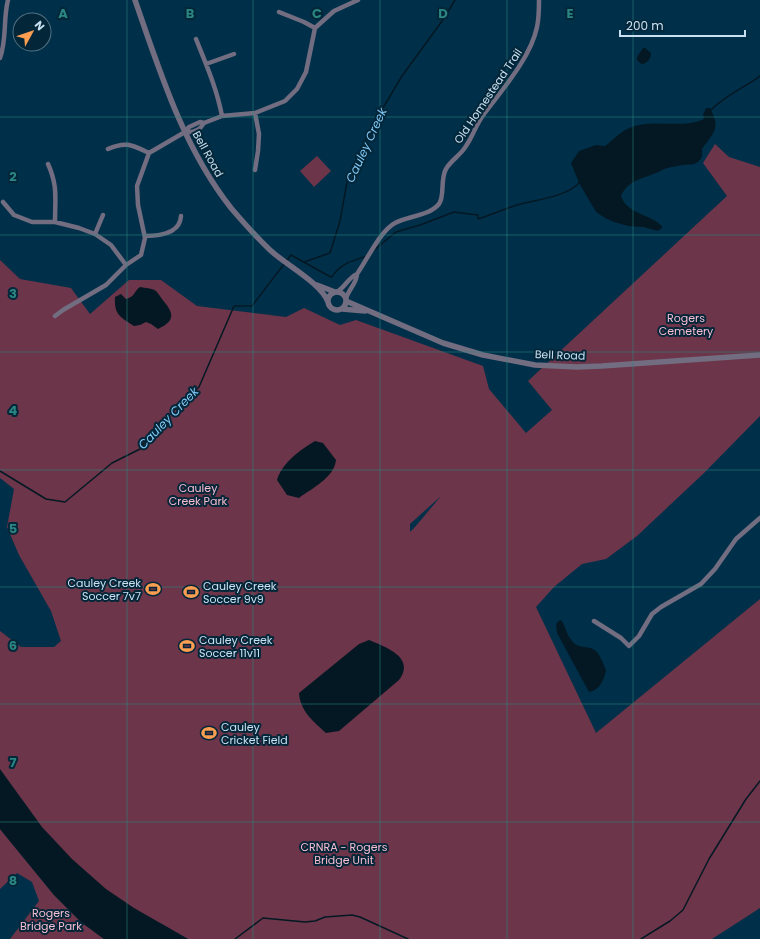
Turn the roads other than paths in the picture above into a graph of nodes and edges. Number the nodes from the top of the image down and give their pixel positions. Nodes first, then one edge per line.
1 (8, 0) edge
2 (134, 0) edge
3 (355, 0) edge
4 (539, 0) edge
5 (279, 12) dead end
6 (315, 28) junction
7 (196, 39) dead end
8 (234, 54) dead end
9 (0, 58) edge
10 (206, 64) junction
11 (255, 113) junction
12 (222, 116) junction
13 (185, 132) junction
14 (108, 149) dead end
15 (149, 153) junction
16 (48, 164) dead end
17 (255, 170) dead end
18 (3, 202) dead end
19 (103, 214) dead end
20 (181, 216) dead end
21 (55, 222) junction
22 (95, 234) junction
23 (144, 236) junction
24 (126, 265) junction
25 (357, 274) junction
26 (315, 284) junction
27 (336, 292) junction
28 (346, 300) junction
29 (328, 302) junction
30 (342, 309) junction
31 (369, 311) junction
32 (55, 316) dead end
33 (760, 355) edge
34 (760, 518) edge
35 (594, 622) dead end

1 - 9 street
2 - 13 street, Bell Road
3 - 6 street
4 - 25 street, Old Homestead Trail
5 - 6 street
6 - 11 street
7 - 10 street
8 - 10 street
10 - 12 street
11 - 12 street
11 - 17 street
12 - 13 street
13 - 15 street
13 - 26 street, Bell Road
14 - 15 street
15 - 23 street
16 - 21 street
18 - 21 street
19 - 22 street
20 - 23 street
21 - 22 street
22 - 24 street
23 - 24 street
24 - 32 street
25 - 27 street
25 - 28 street
26 - 27 street, Bell Road
26 - 29 street, Bell Road
27 - 28 street, Bell Road
27 - 29 street
28 - 30 street
28 - 31 street, Bell Road
29 - 30 street, Bell Road
30 - 31 street, Bell Road
31 - 33 street, Bell Road
34 - 35 street

